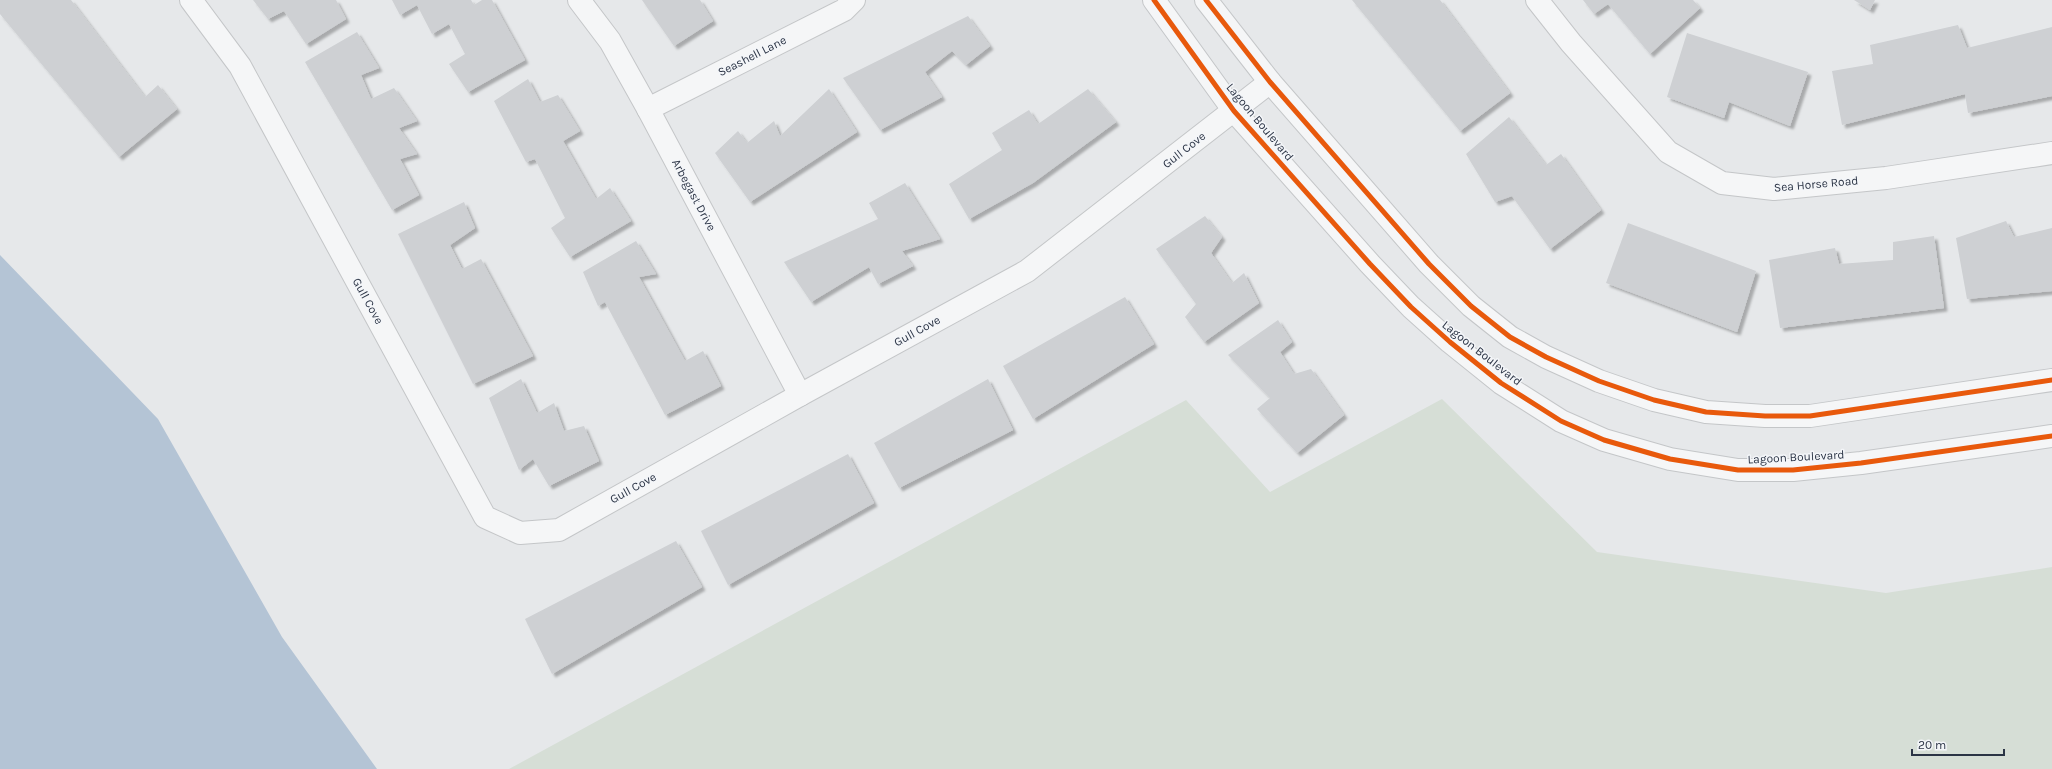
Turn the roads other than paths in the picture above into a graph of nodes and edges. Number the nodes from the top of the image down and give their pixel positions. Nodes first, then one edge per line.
1 (191, 0) edge
2 (579, 0) edge
3 (854, 0) edge
4 (1154, 0) edge
5 (1206, 0) edge
6 (1537, 0) edge
7 (1270, 82) junction
8 (648, 109) junction
9 (1234, 111) junction
10 (2052, 153) edge
11 (2052, 380) edge
12 (800, 395) junction
13 (2052, 436) edge

1 - 12 street, Gull Cove
2 - 8 street, Arbegast Drive
3 - 8 street, Seashell Lane
4 - 9 street, Lagoon Boulevard
5 - 7 street
6 - 10 street, Sea Horse Road
7 - 9 street, Gull Cove
7 - 11 street
8 - 12 street, Arbegast Drive
9 - 12 street, Gull Cove
9 - 13 street, Lagoon Boulevard

